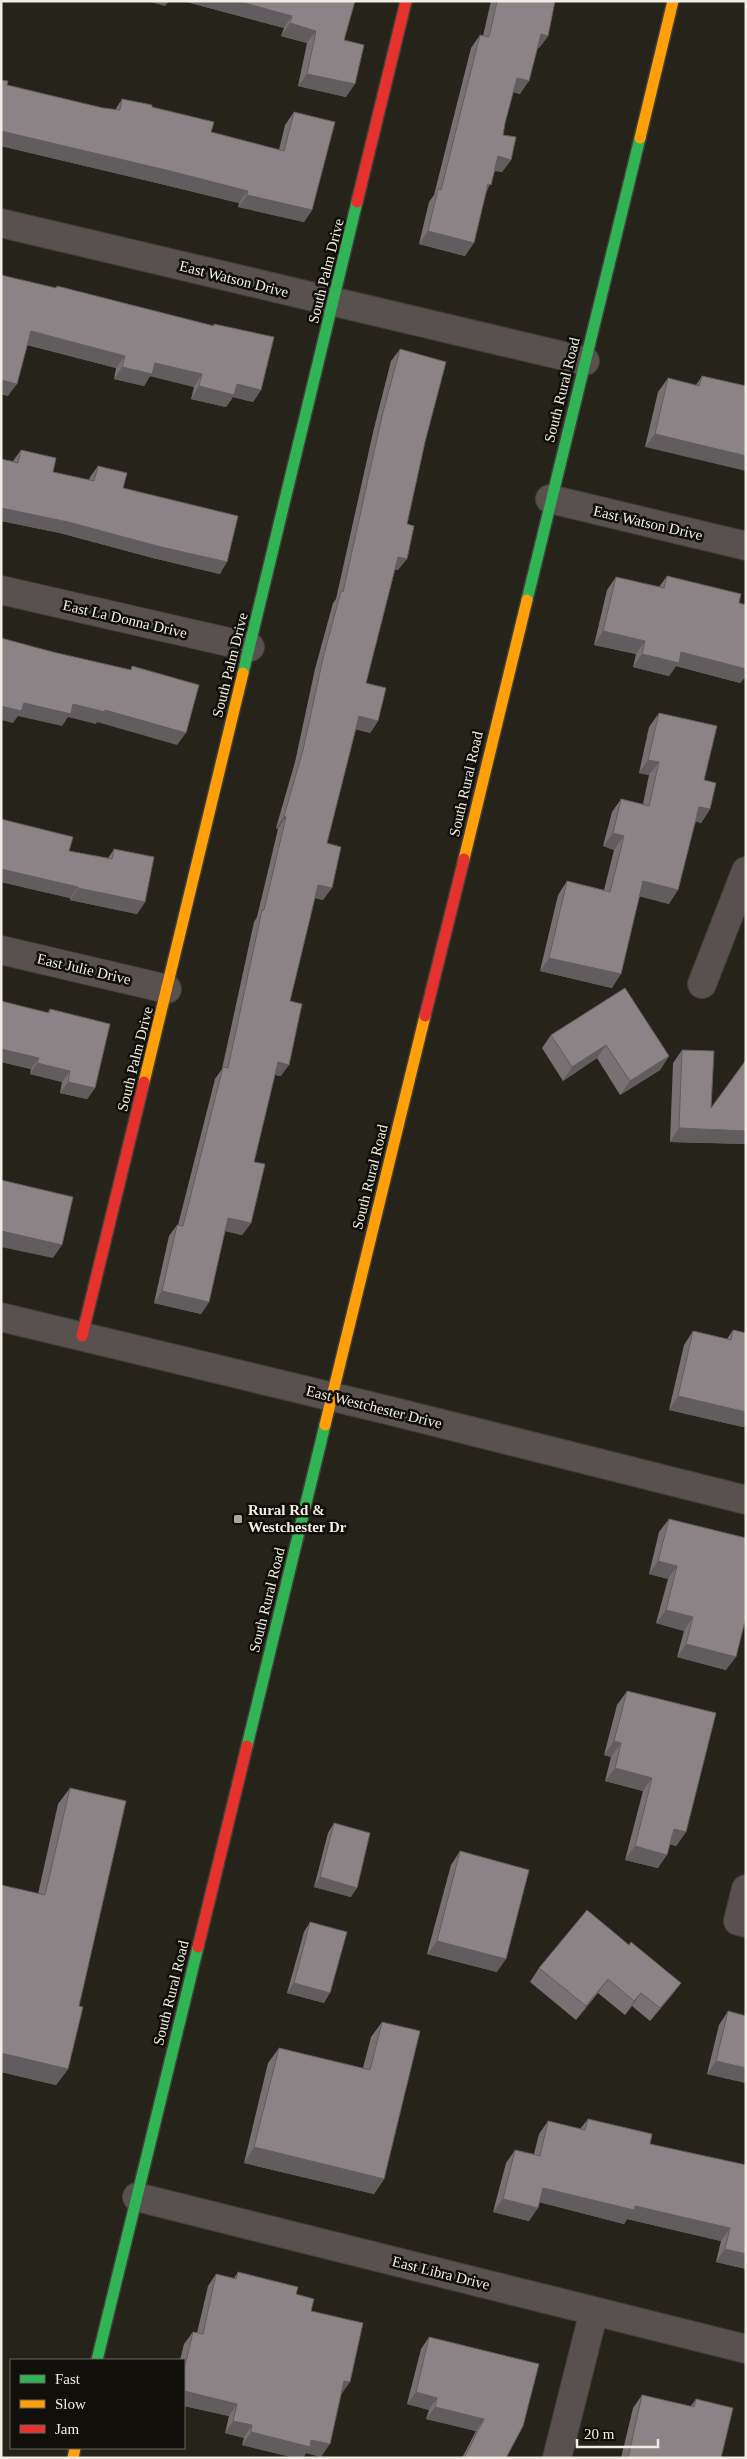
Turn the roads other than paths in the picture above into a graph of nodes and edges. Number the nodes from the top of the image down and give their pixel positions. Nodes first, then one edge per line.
1 (406, 1) edge
2 (673, 1) edge
3 (1, 223) edge
4 (333, 303) junction
5 (585, 361) junction
6 (550, 499) junction
7 (746, 546) edge
8 (1, 590) edge
9 (250, 648) junction
10 (746, 871) edge
11 (1, 950) edge
12 (702, 984) dead end
13 (167, 989) junction
14 (1, 1317) edge
15 (82, 1336) junction
16 (332, 1397) junction
17 (746, 1500) edge
18 (746, 1889) edge
19 (746, 1923) edge
20 (137, 2197) junction
21 (594, 2311) junction
22 (746, 2349) edge
23 (97, 2359) edge
24 (557, 2458) edge

1 - 4 main road, South Palm Drive
2 - 5 main road, South Rural Road
3 - 4 street, East Watson Drive
4 - 5 street, East Watson Drive
4 - 9 main road, South Palm Drive
5 - 6 main road, South Rural Road
6 - 7 street, East Watson Drive
6 - 16 main road, South Rural Road
8 - 9 street, East La Donna Drive
9 - 13 main road, South Palm Drive
10 - 12 street
11 - 13 street, East Julie Drive
13 - 15 main road, South Palm Drive
14 - 15 street, East Westchester Drive
15 - 16 street, East Westchester Drive
16 - 17 street, East Westchester Drive
16 - 20 main road, South Rural Road
18 - 19 street
20 - 21 street, East Libra Drive
20 - 23 main road, South Rural Road
21 - 22 street, East Libra Drive
21 - 24 street

